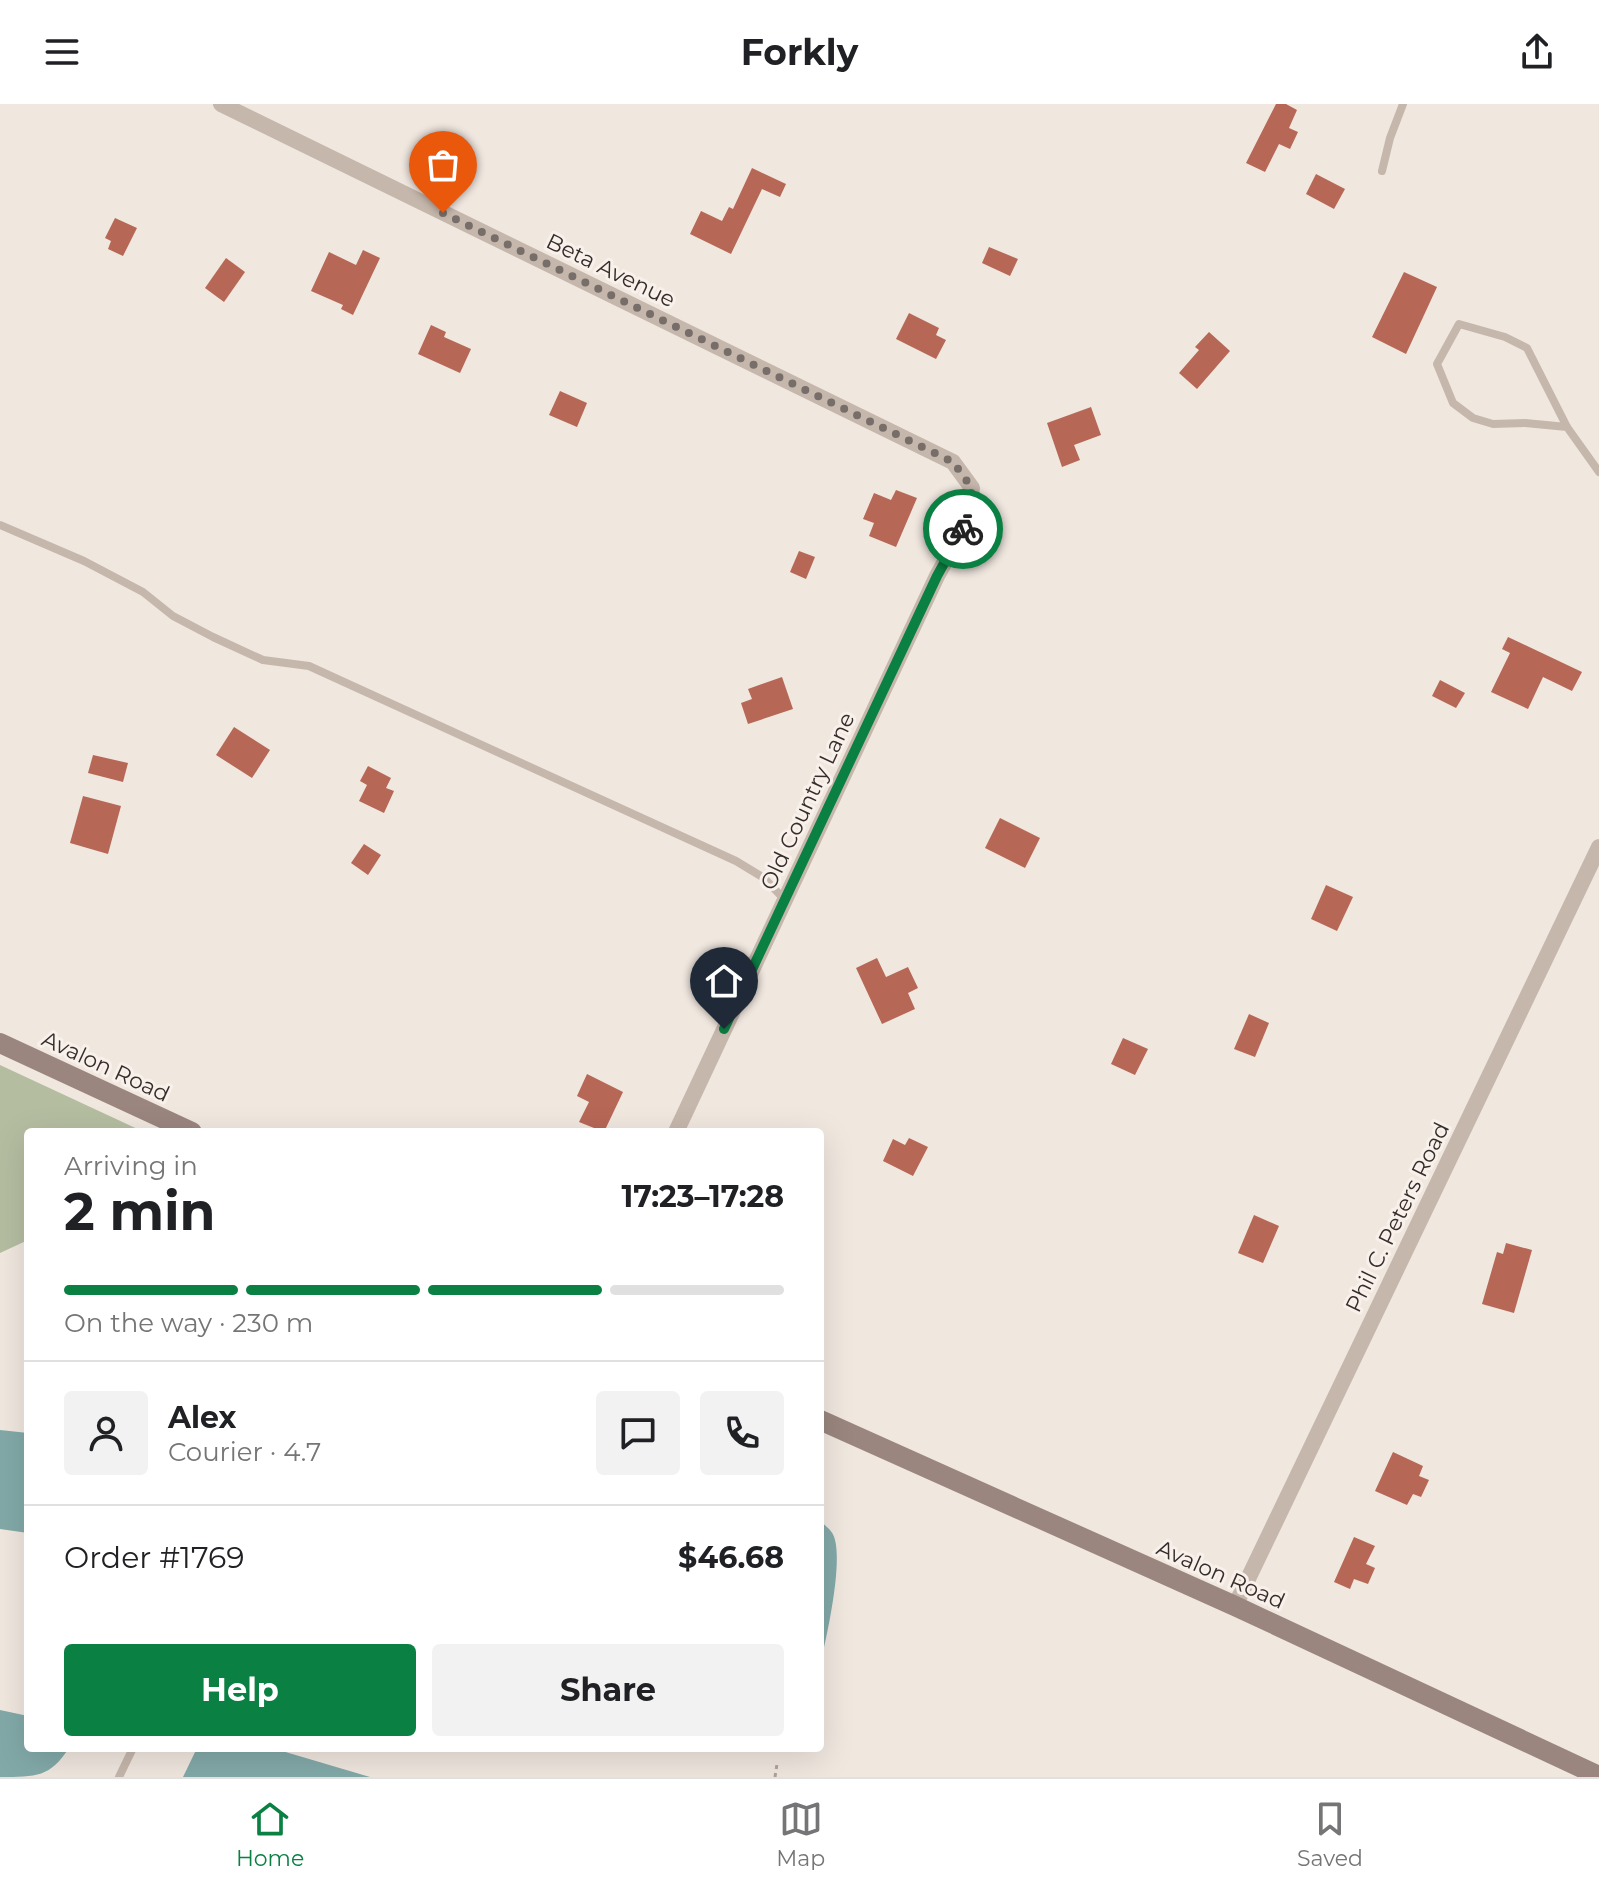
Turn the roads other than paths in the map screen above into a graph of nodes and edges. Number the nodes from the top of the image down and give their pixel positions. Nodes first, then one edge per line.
1 (221, 104) edge
2 (1403, 104) edge
3 (1382, 171) dead end
4 (1567, 427) junction
5 (1599, 472) edge
6 (972, 488) joint
7 (0, 525) edge
8 (1599, 847) edge
9 (785, 900) junction
10 (0, 1043) edge
11 (183, 1128) edge
12 (678, 1128) edge
13 (824, 1422) edge
14 (1235, 1606) junction
15 (131, 1752) edge
16 (1599, 1776) edge
17 (119, 1777) edge

1 - 6 street, Beta Avenue
2 - 3 lane
4 - 4 lane
4 - 5 lane
6 - 9 street, Old Country Lane
7 - 9 lane
8 - 14 street, Phil C. Peters Road
9 - 12 street, Old Country Lane
10 - 11 main road, Avalon Road
13 - 14 main road, Avalon Road
14 - 16 main road, Avalon Road
15 - 17 lane

